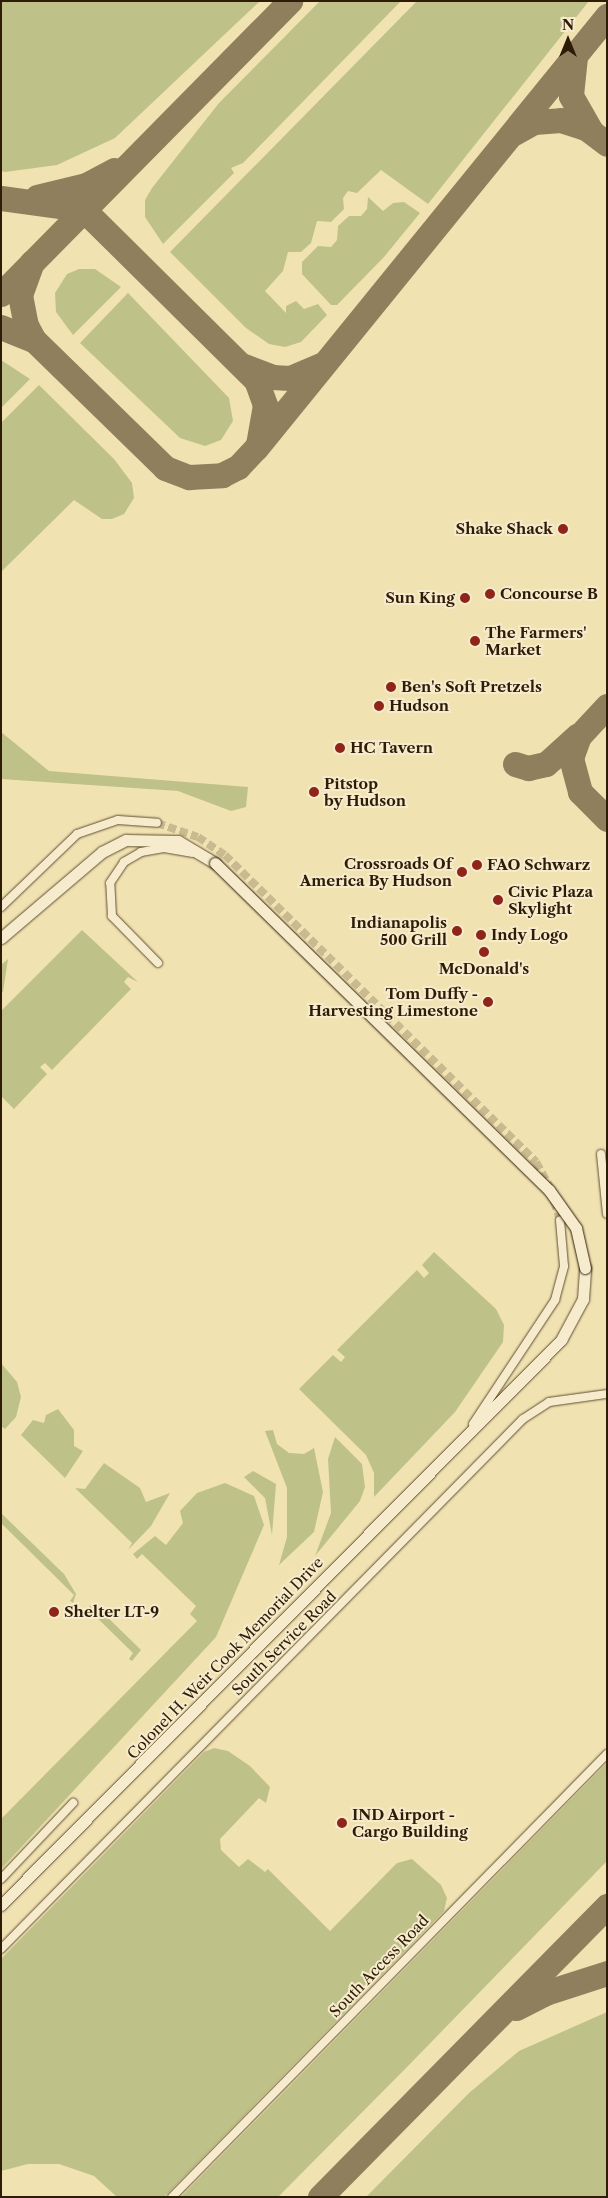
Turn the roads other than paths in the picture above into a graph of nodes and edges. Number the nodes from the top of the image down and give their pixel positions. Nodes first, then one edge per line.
1 (158, 823) tunnel mouth
2 (215, 863) junction
3 (1, 907) edge
4 (1, 938) edge
5 (158, 963) dead end
6 (600, 1154) dead end
7 (607, 1214) edge
8 (560, 1220) tunnel mouth
9 (607, 1394) edge
10 (469, 1430) junction
11 (607, 1754) edge
12 (72, 1804) dead end
13 (1, 1879) edge
14 (1, 1906) edge
15 (1, 1949) edge
16 (172, 2197) edge

1 - 3 street
2 - 4 street, Colonel H. Weir Cook Memorial Drive
2 - 5 street
2 - 10 street, Colonel H. Weir Cook Memorial Drive, bridge
6 - 7 street
8 - 10 street
9 - 15 street, South Service Road
10 - 14 street, Colonel H. Weir Cook Memorial Drive
11 - 16 street, South Access Road
12 - 13 street

